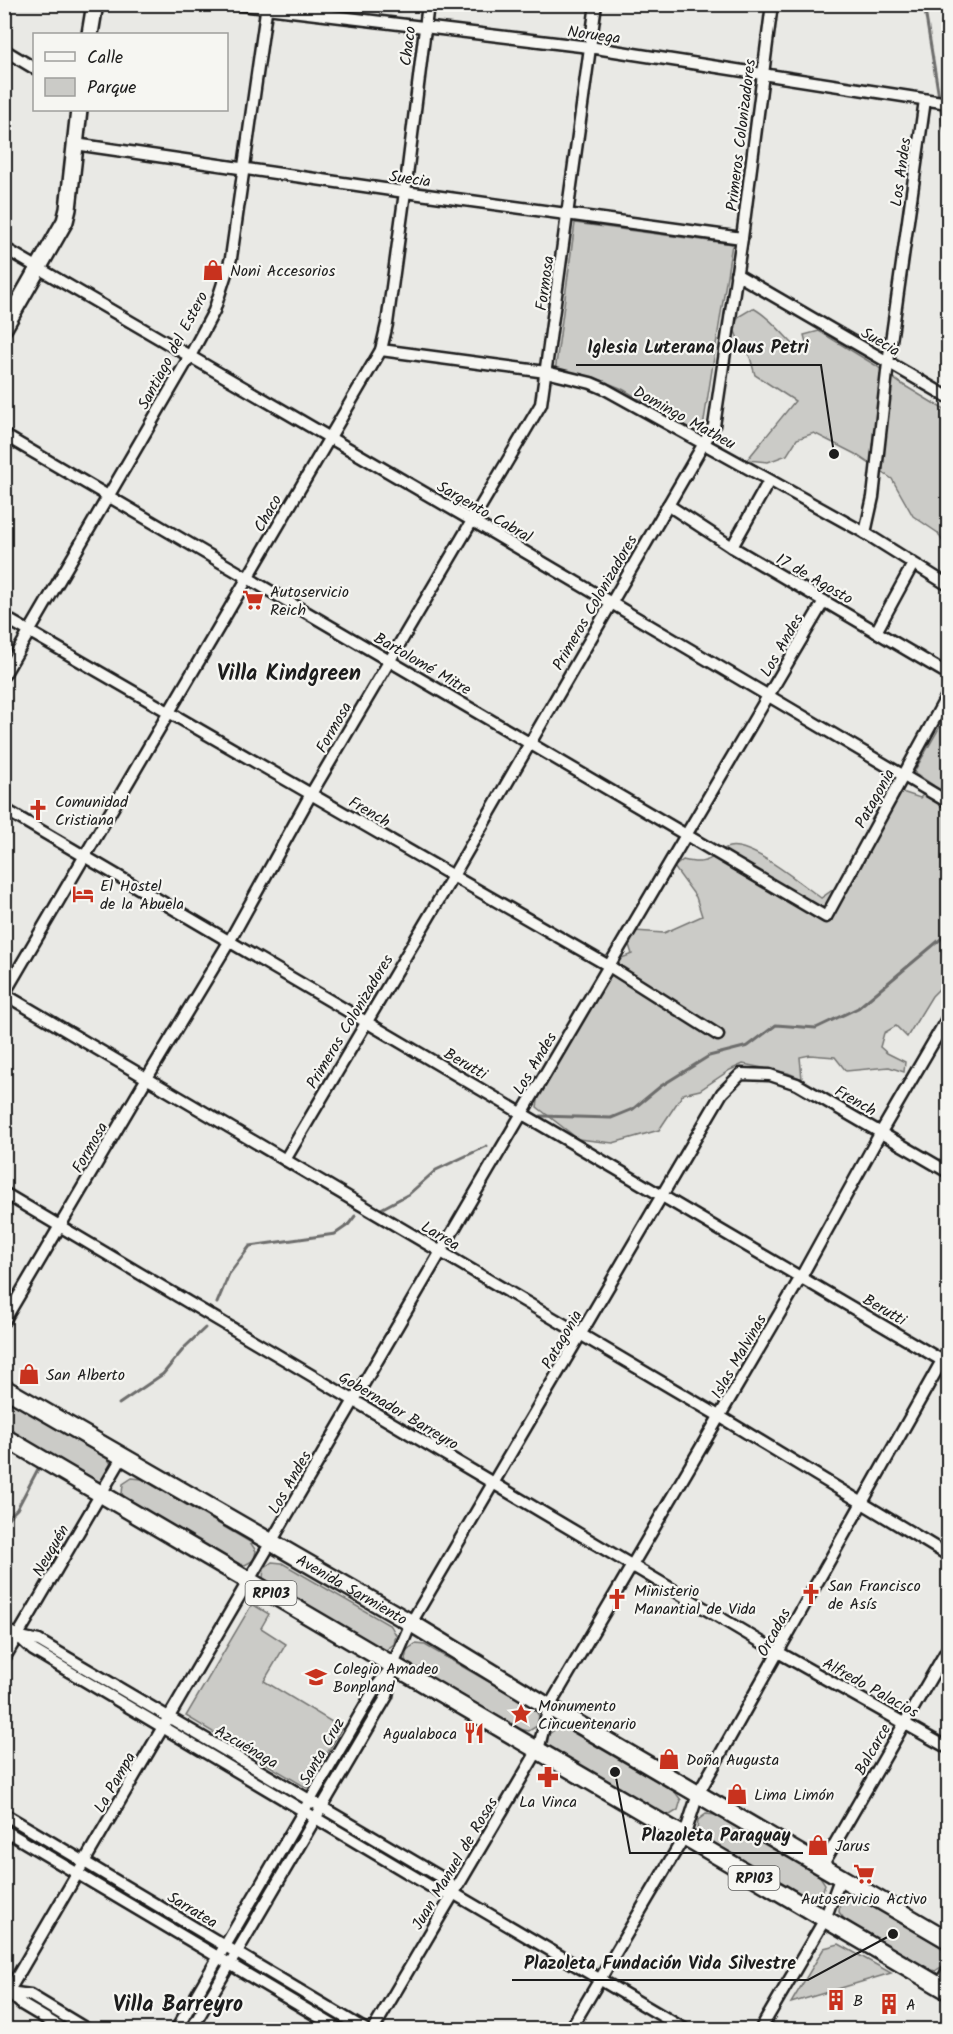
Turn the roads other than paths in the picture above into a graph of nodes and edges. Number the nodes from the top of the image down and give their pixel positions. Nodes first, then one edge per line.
1 (95, 4) edge
2 (233, 4) edge
3 (428, 4) edge
4 (596, 4) edge
5 (772, 4) edge
6 (267, 7) edge
7 (425, 27) junction
8 (90, 33) edge
9 (589, 48) junction
10 (4, 50) edge
11 (33, 67) edge
12 (762, 75) junction
13 (927, 100) junction
14 (948, 103) edge
15 (79, 111) edge
16 (75, 144) junction
17 (245, 170) junction
18 (405, 192) junction
19 (569, 214) junction
20 (742, 238) junction
21 (4, 248) edge
22 (39, 268) junction
23 (736, 274) junction
24 (4, 328) edge
25 (381, 350) junction
26 (190, 357) junction
27 (888, 363) junction
28 (546, 372) junction
29 (948, 397) edge
30 (4, 435) edge
31 (328, 438) junction
32 (704, 444) junction
33 (769, 481) junction
34 (108, 496) junction
35 (668, 505) junction
36 (471, 520) junction
37 (865, 533) junction
38 (732, 547) junction
39 (913, 564) junction
40 (248, 576) junction
41 (948, 585) edge
42 (824, 601) junction
43 (610, 603) junction
44 (4, 617) edge
45 (29, 631) junction
46 (876, 632) junction
47 (389, 661) junction
48 (948, 674) edge
49 (4, 675) edge
50 (948, 694) edge
51 (768, 696) junction
52 (168, 712) junction
53 (530, 743) junction
54 (904, 775) junction
55 (311, 794) junction
56 (948, 802) edge
57 (4, 809) edge
58 (686, 835) junction
59 (85, 857) junction
60 (453, 876) junction
61 (826, 917) joint
62 (229, 942) junction
63 (609, 966) junction
64 (5, 994) edge
65 (948, 1017) edge
66 (366, 1022) junction
67 (718, 1035) dead end
68 (741, 1074) joint
69 (147, 1078) junction
70 (522, 1113) junction
71 (881, 1132) junction
72 (285, 1160) junction
73 (948, 1172) edge
74 (4, 1193) edge
75 (662, 1196) junction
76 (60, 1226) junction
77 (441, 1252) junction
78 (801, 1277) junction
79 (4, 1321) edge
80 (581, 1334) junction
81 (947, 1358) edge
82 (4, 1388) edge
83 (354, 1401) junction
84 (719, 1416) junction
85 (4, 1437) edge
86 (123, 1456) junction
87 (493, 1483) junction
88 (100, 1493) junction
89 (862, 1503) junction
90 (271, 1542) junction
91 (948, 1555) edge
92 (632, 1565) junction
93 (248, 1580) junction
94 (411, 1623) junction
95 (4, 1629) edge
96 (18, 1636) junction
97 (948, 1648) edge
98 (778, 1652) junction
99 (4, 1659) edge
100 (393, 1665) junction
101 (549, 1707) junction
102 (169, 1718) junction
103 (905, 1723) junction
104 (163, 1728) junction
105 (948, 1748) edge
106 (538, 1750) junction
107 (698, 1794) junction
108 (310, 1800) junction
109 (322, 1807) junction
110 (303, 1811) junction
111 (4, 1814) edge
112 (316, 1818) junction
113 (4, 1830) edge
114 (684, 1837) junction
115 (85, 1862) junction
116 (822, 1866) junction
117 (78, 1874) junction
118 (841, 1876) junction
119 (453, 1893) junction
120 (825, 1919) junction
121 (948, 1940) edge
122 (225, 1945) junction
123 (237, 1952) junction
124 (218, 1957) junction
125 (230, 1964) junction
126 (948, 1970) edge
127 (599, 1978) junction
128 (944, 1989) edge
129 (6, 1993) edge
130 (64, 2030) edge
131 (88, 2030) edge
132 (176, 2030) edge
133 (191, 2030) edge
134 (341, 2030) edge
135 (366, 2030) edge
136 (373, 2030) edge
137 (570, 2030) edge
138 (686, 2030) edge
139 (760, 2030) edge

1 - 8 main road
2 - 6 street, Noruega
3 - 7 street, Chaco
4 - 9 street, Formosa
5 - 12 street, Primeros Colonizadores
6 - 7 street, Noruega
6 - 17 street, Santiago del Estero
7 - 9 street, Noruega
7 - 18 street, Chaco
9 - 12 street, Noruega
9 - 19 street, Formosa
10 - 11 street
12 - 13 street, Noruega
12 - 20 street, Primeros Colonizadores
13 - 14 street, Noruega
13 - 27 street, Los Andes
15 - 16 main road
16 - 17 street, Suecia
16 - 22 main road
17 - 18 street, Suecia
17 - 26 street, Santiago del Estero
18 - 19 street, Suecia
18 - 25 street, Chaco
19 - 20 street, Suecia
19 - 28 street, Formosa
20 - 23 street, Primeros Colonizadores
21 - 22 street, Sargento Cabral
22 - 24 main road
22 - 26 street, Sargento Cabral
23 - 27 street, Suecia
23 - 32 street, Primeros Colonizadores
25 - 28 street, Domingo Matheu
25 - 31 street, Chaco
26 - 31 street, Sargento Cabral
26 - 34 street, Santiago del Estero
27 - 29 street, Suecia
27 - 37 street, Los Andes
28 - 32 street, Domingo Matheu
28 - 36 street, Formosa
30 - 34 street, Bartolomé Mitre
31 - 36 street, Sargento Cabral
31 - 40 street, Chaco
32 - 33 street, Domingo Matheu
32 - 35 street, Primeros Colonizadores
33 - 37 street, Domingo Matheu
33 - 38 street
34 - 40 street, Bartolomé Mitre
34 - 45 street, Santiago del Estero
35 - 38 street, 17 de Agosto
35 - 43 street, Primeros Colonizadores
36 - 43 street, Sargento Cabral
36 - 47 street, Formosa
37 - 39 street, Domingo Matheu
38 - 42 street, 17 de Agosto
39 - 41 street, Domingo Matheu
39 - 46 street
40 - 47 street, Bartolomé Mitre
40 - 52 street, Chaco
42 - 46 street, 17 de Agosto
42 - 51 street, Los Andes
43 - 51 street, Sargento Cabral
43 - 53 street, Primeros Colonizadores
44 - 45 street, French
45 - 49 street, Santiago del Estero
45 - 52 street, French
46 - 48 street, 17 de Agosto
47 - 53 street, Bartolomé Mitre
47 - 55 street, Formosa
50 - 54 street, Patagonia
51 - 54 street, Sargento Cabral
51 - 58 street, Los Andes
52 - 55 street, French
52 - 59 street, Chaco
53 - 58 street, Bartolomé Mitre
53 - 60 street, Primeros Colonizadores
54 - 56 street, Sargento Cabral
54 - 61 street, Patagonia
55 - 60 street, French
55 - 62 street, Formosa
57 - 59 street, Berutti
58 - 61 street, Bartolomé Mitre
58 - 63 street, Los Andes
59 - 62 street, Berutti
59 - 64 street, Chaco
60 - 63 street, French
60 - 66 street, Primeros Colonizadores
62 - 66 street, Berutti
62 - 69 street, Formosa
63 - 67 street, French
63 - 70 street, Los Andes
64 - 69 street, Larrea
65 - 71 street, Islas Malvinas
66 - 70 street, Berutti
66 - 72 street, Primeros Colonizadores
68 - 71 street, French
68 - 75 street, Patagonia
69 - 72 street, Larrea
69 - 76 street, Formosa
70 - 75 street, Berutti
70 - 77 street, Los Andes
71 - 73 street, French
71 - 78 street, Islas Malvinas
72 - 77 street, Larrea
74 - 76 street, Gobernador Barreyro
75 - 78 street, Berutti
75 - 80 street, Patagonia
76 - 79 street, Formosa
76 - 83 street, Gobernador Barreyro
77 - 80 street, Larrea
77 - 83 street, Los Andes
78 - 81 street, Berutti
78 - 84 street, Islas Malvinas
80 - 84 street, Larrea
80 - 87 street, Patagonia
81 - 89 street, Orcadas
82 - 86 main road, Avenida Sarmiento / RP103
83 - 87 street, Gobernador Barreyro
83 - 90 street, Los Andes
84 - 89 street, Larrea
84 - 92 street, Islas Malvinas
85 - 88 main road, RP103
86 - 88 street, Neuquén
86 - 90 main road, Avenida Sarmiento / RP103
87 - 92 street, Gobernador Barreyro
87 - 94 street, Patagonia
88 - 93 main road, RP103
88 - 96 street, Neuquén
89 - 91 street, Larrea
89 - 98 street, Orcadas
90 - 93 street, Los Andes
90 - 94 main road, Avenida Sarmiento / RP103
92 - 98 street, Gobernador Barreyro
92 - 101 street, Islas Malvinas
93 - 100 main road, RP103
93 - 102 street, La Pampa
94 - 100 street, Patagonia
94 - 101 main road, Avenida Sarmiento / RP103
95 - 96 street, Azcuénaga
96 - 99 street, Neuquén
96 - 102 street, Azcuénaga
96 - 104 street, Azcuénaga
97 - 103 street, Balcarce
98 - 103 street, Alfredo Palacios
98 - 107 street, Orcadas
100 - 106 main road, RP103
100 - 108 street, Santa Cruz
100 - 109 street, Santa Cruz
101 - 106 street, Juan Manuel de Rosas
101 - 107 main road, Avenida Sarmiento / RP103
102 - 104 street, La Pampa
102 - 108 street, Azcuénaga
103 - 105 street, Alfredo Palacios
103 - 116 street, Balcarce
104 - 110 street, Azcuénaga
104 - 115 street, La Pampa
106 - 114 main road, RP103
106 - 119 street, Juan Manuel de Rosas
107 - 114 street, Orcadas
107 - 116 main road, RP103
108 - 109 street, Azcuénaga
108 - 110 street, Santa Cruz
109 - 112 street, Santa Cruz
109 - 119 street, Azcuénaga
110 - 112 street, Azcuénaga
110 - 122 street, Santa Cruz
111 - 115 street, Sarratea
112 - 119 street, Azcuénaga
112 - 123 street, Santa Cruz
113 - 117 street, Sarratea
114 - 120 main road, RP103
114 - 127 street, Orcadas
115 - 117 street, La Pampa
115 - 122 street, Sarratea
116 - 118 main road, RP103
117 - 124 street, Sarratea
117 - 129 street, La Pampa
118 - 120 street
118 - 121 main road, RP103
119 - 127 street, Azcuénaga
119 - 136 street, Juan Manuel de Rosas
120 - 128 main road, RP103
120 - 139 street
122 - 123 street, Sarratea
122 - 124 street, Santa Cruz
123 - 125 street, Santa Cruz
123 - 135 street, Sarratea
124 - 125 street, Sarratea
124 - 132 street, Santa Cruz
125 - 133 street, Santa Cruz
125 - 134 street, Sarratea
126 - 128 street
127 - 137 street, Orcadas
127 - 138 street, Azcuénaga
129 - 130 street
129 - 131 street

